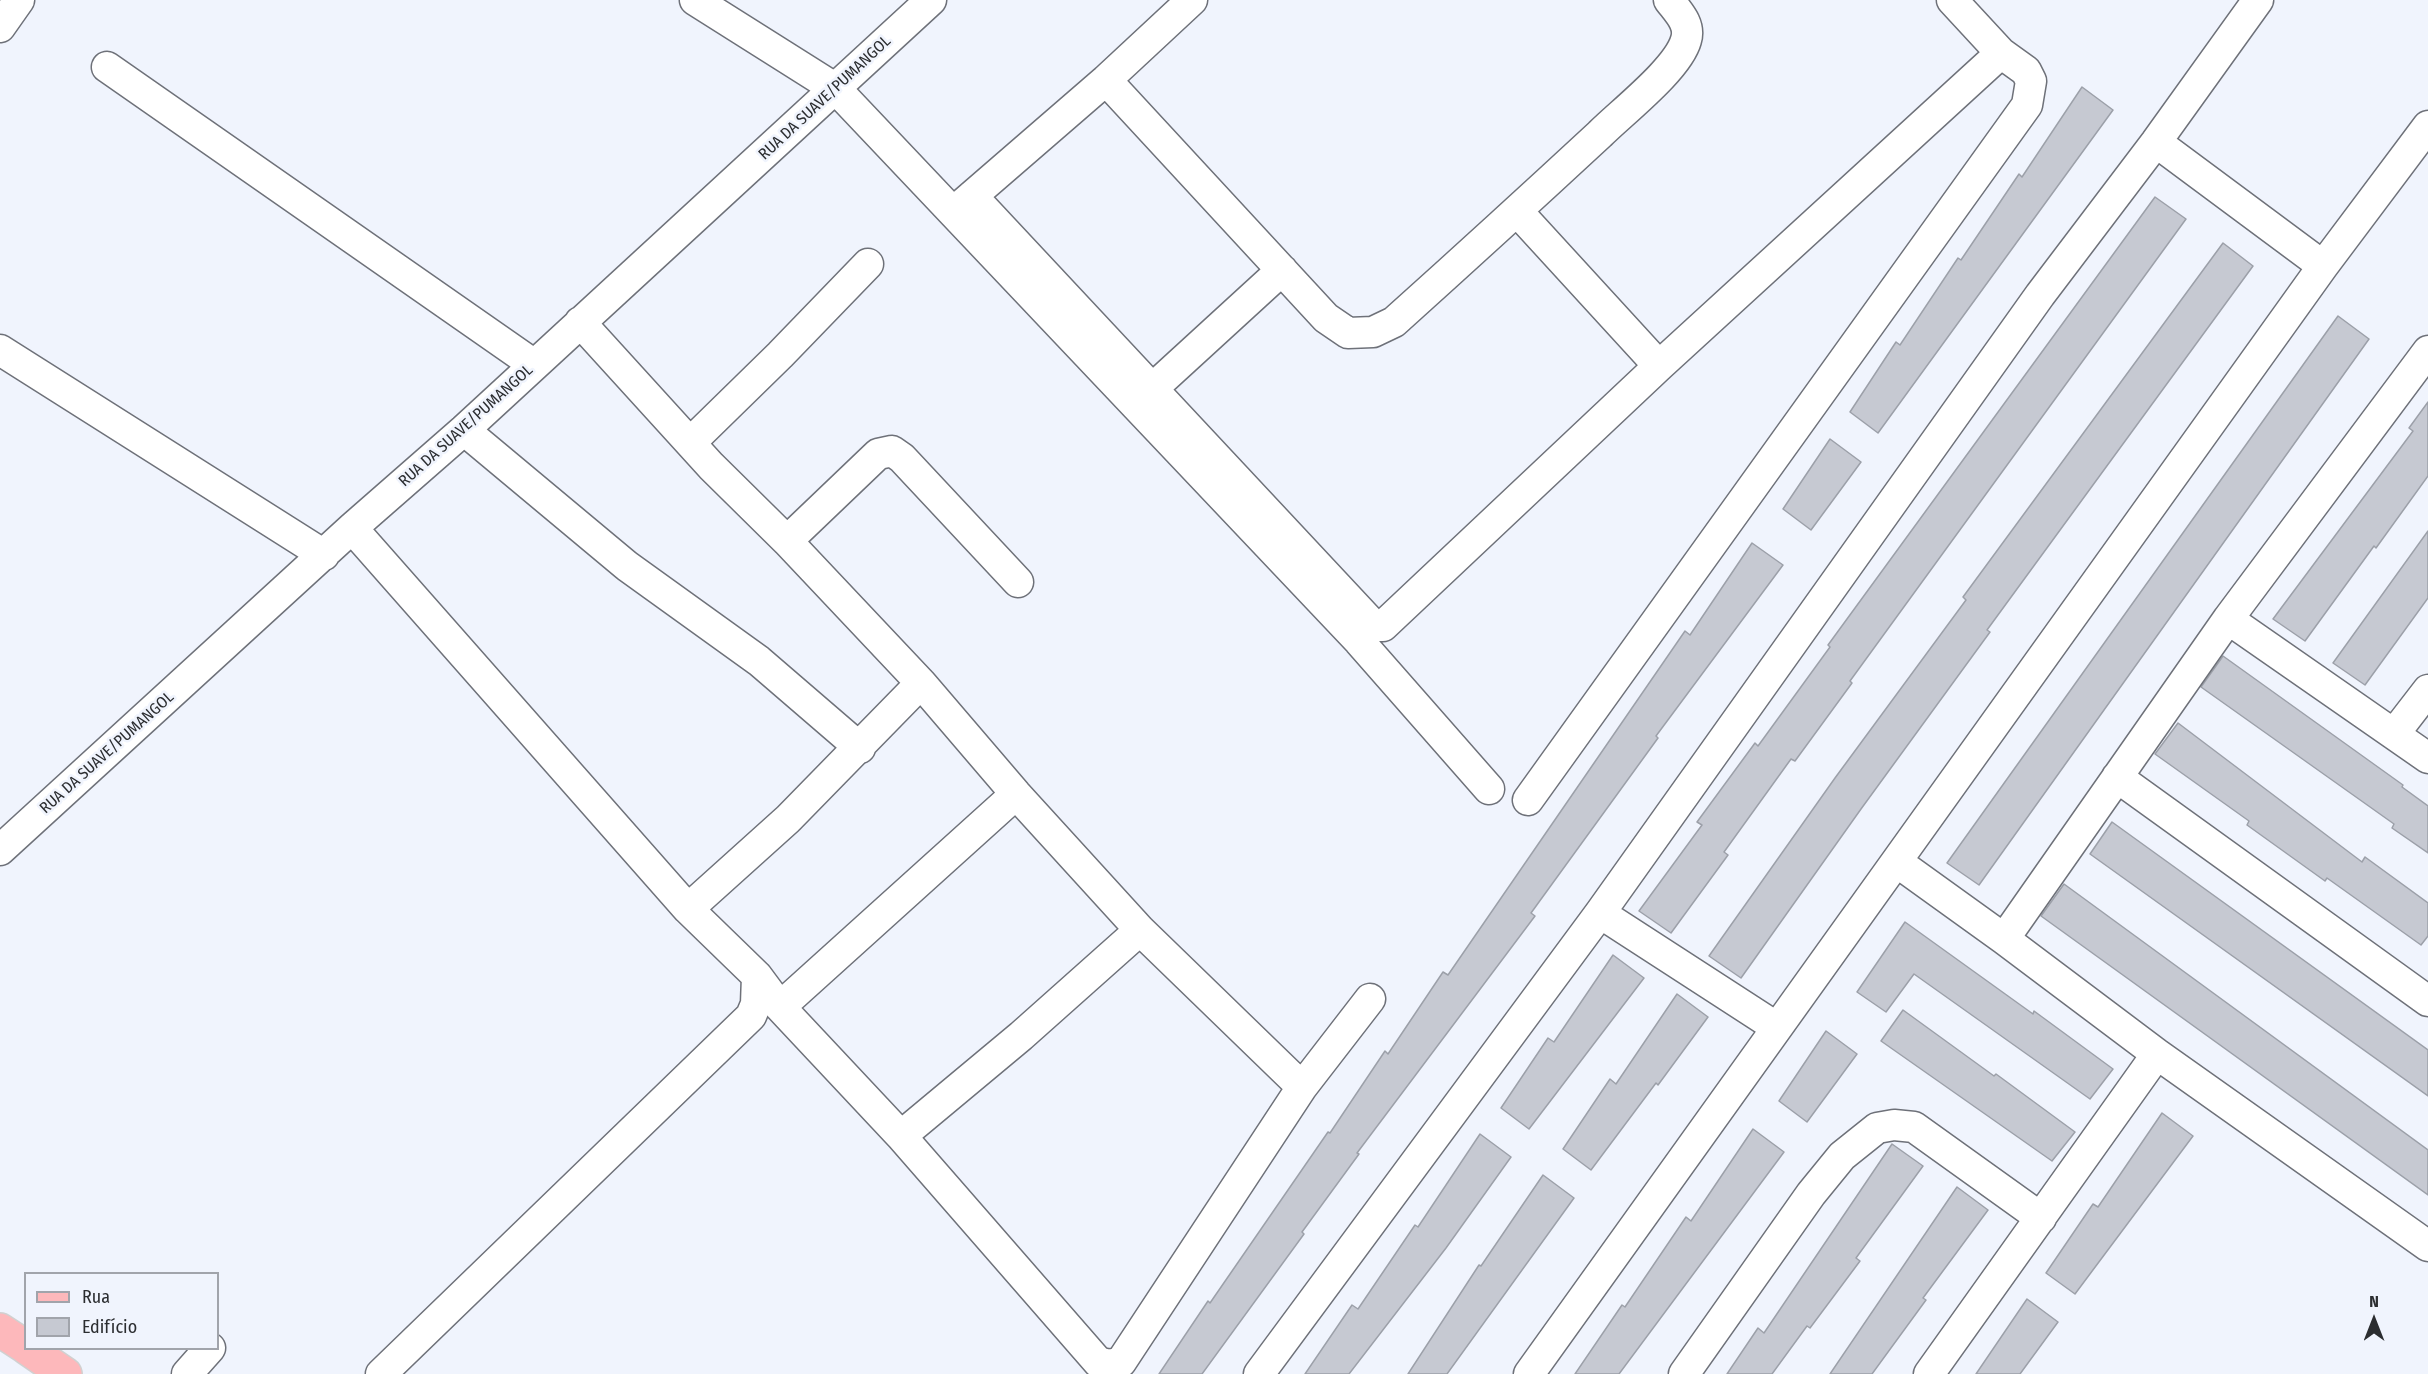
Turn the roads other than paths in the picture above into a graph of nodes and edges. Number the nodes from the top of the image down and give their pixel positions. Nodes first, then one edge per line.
1 (19, 0) edge
2 (695, 0) edge
3 (897, 0) edge
4 (931, 0) edge
5 (1192, 0) edge
6 (1669, 0) edge
7 (1952, 0) edge
8 (2258, 0) edge
9 (0, 27) edge
10 (898, 30) junction
11 (2001, 53) junction
12 (107, 67) dead end
13 (1106, 80) junction
14 (836, 89) junction
15 (2428, 126) edge
16 (2156, 142) junction
17 (962, 204) junction
18 (1517, 211) junction
19 (868, 264) dead end
20 (2323, 266) junction
21 (1282, 270) junction
22 (580, 322) junction
23 (0, 350) edge
24 (2428, 351) edge
25 (533, 364) junction
26 (1659, 366) junction
27 (1152, 389) junction
28 (464, 430) junction
29 (691, 442) junction
30 (352, 528) junction
31 (787, 542) junction
32 (324, 555) junction
33 (1018, 582) dead end
34 (2228, 619) junction
35 (921, 683) junction
36 (2428, 690) edge
37 (2394, 734) junction
38 (860, 748) junction
39 (2428, 758) edge
40 (2117, 777) junction
41 (1489, 789) dead end
42 (1016, 794) junction
43 (1528, 800) dead end
44 (0, 850) edge
45 (1897, 862) junction
46 (688, 909) junction
47 (1600, 913) junction
48 (1140, 930) junction
49 (2004, 939) junction
50 (757, 976) junction
51 (1370, 999) dead end
52 (2428, 1001) edge
53 (780, 1007) junction
54 (1776, 1028) junction
55 (2157, 1054) junction
56 (1302, 1087) junction
57 (901, 1136) junction
58 (2041, 1218) junction
59 (2428, 1246) edge
60 (0, 1330) edge
61 (24, 1347) edge
62 (29, 1350) edge
63 (208, 1350) edge
64 (65, 1374) edge
65 (187, 1374) edge
66 (381, 1374) edge
67 (1259, 1374) edge
68 (1529, 1374) edge
69 (1684, 1374) edge
70 (1929, 1374) edge

1 - 9 street
2 - 14 street
3 - 10 street
4 - 10 street, RUA DA SUAVE/PUMANGOL
5 - 13 street
6 - 18 street
7 - 11 street
8 - 16 street
10 - 14 street, RUA DA SUAVE/PUMANGOL
11 - 26 street
11 - 43 street
12 - 25 street
13 - 17 street
13 - 21 street
14 - 17 street
14 - 22 street, RUA DA SUAVE/PUMANGOL
15 - 20 street
16 - 20 street
16 - 47 street
17 - 27 street
17 - 41 street
18 - 21 street
18 - 26 street
19 - 29 street
20 - 45 street
21 - 27 street
22 - 25 street, RUA DA SUAVE/PUMANGOL
22 - 29 street
23 - 32 street
24 - 34 street
25 - 28 street, RUA DA SUAVE/PUMANGOL
26 - 27 street
28 - 30 street, RUA DA SUAVE/PUMANGOL
28 - 38 street
29 - 31 street
30 - 32 street, RUA DA SUAVE/PUMANGOL
30 - 46 street
31 - 33 street
31 - 35 street
32 - 44 street, RUA DA SUAVE/PUMANGOL
34 - 37 street
34 - 40 street
35 - 38 street
35 - 42 street
36 - 37 street
37 - 39 street
38 - 46 street
40 - 49 street
40 - 52 street
42 - 48 street
42 - 53 street
45 - 49 street
45 - 54 street
46 - 50 street
47 - 54 street
47 - 67 street
48 - 56 street
48 - 57 street
49 - 55 street
50 - 53 street
50 - 66 street
51 - 56 street
53 - 57 street
54 - 68 street
55 - 58 street
55 - 59 street
56 - 57 street
58 - 69 street
58 - 70 street
60 - 61 main road
62 - 64 main road
63 - 65 street

